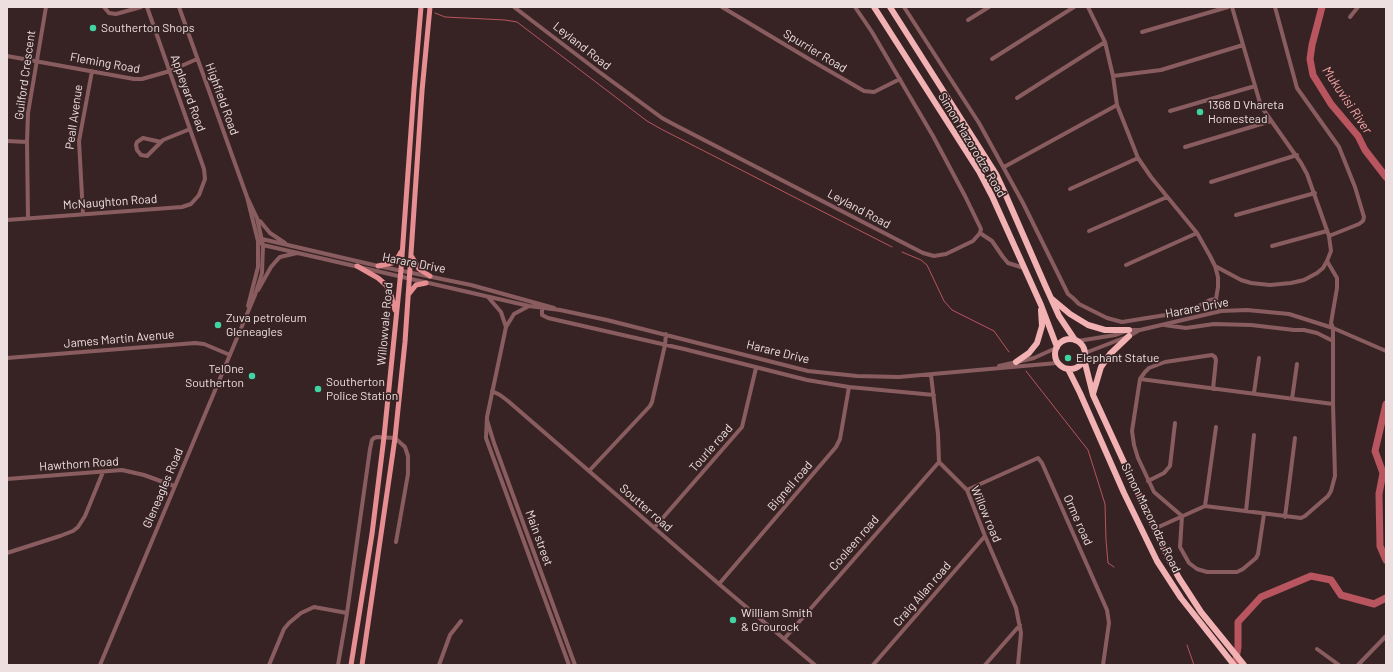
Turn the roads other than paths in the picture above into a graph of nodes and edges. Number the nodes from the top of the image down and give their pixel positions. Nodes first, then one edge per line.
1 (46, 7) edge
2 (104, 7) edge
3 (141, 7) edge
4 (147, 7) edge
5 (179, 7) edge
6 (421, 7) edge
7 (430, 7) edge
8 (514, 7) edge
9 (722, 7) edge
10 (855, 7) edge
11 (874, 7) edge
12 (890, 7) edge
13 (904, 7) edge
14 (989, 7) edge
15 (1074, 7) edge
16 (1088, 7) edge
17 (1228, 7) edge
18 (1232, 7) edge
19 (1275, 7) edge
20 (1358, 7) edge
21 (1350, 17) dead end
22 (968, 20) dead end
23 (1142, 32) dead end
24 (1104, 42) junction
25 (1243, 45) junction
26 (7, 56) edge
27 (197, 59) junction
28 (992, 59) dead end
29 (36, 61) junction
30 (92, 71) junction
31 (170, 71) junction
32 (1113, 76) junction
33 (900, 79) junction
34 (1255, 86) junction
35 (1017, 98) dead end
36 (1117, 105) junction
37 (1170, 111) dead end
38 (1271, 121) junction
39 (190, 129) junction
40 (7, 141) edge
41 (27, 142) junction
42 (161, 142) junction
43 (1185, 147) dead end
44 (1296, 156) junction
45 (1138, 158) junction
46 (1004, 167) junction
47 (1211, 182) dead end
48 (203, 186) joint
49 (1070, 189) dead end
50 (1315, 193) junction
51 (247, 197) junction
52 (1167, 197) junction
53 (83, 214) junction
54 (1236, 215) dead end
55 (28, 218) junction
56 (258, 218) junction
57 (7, 220) edge
58 (1089, 231) dead end
59 (1327, 231) junction
60 (980, 233) junction
61 (1197, 233) junction
62 (1329, 236) junction
63 (260, 240) junction
64 (263, 244) junction
65 (288, 245) junction
66 (1272, 246) dead end
67 (402, 247) junction
68 (299, 253) junction
69 (411, 254) junction
70 (1327, 261) junction
71 (1126, 265) dead end
72 (357, 266) junction
73 (378, 266) junction
74 (1215, 266) junction
75 (1024, 268) junction
76 (401, 270) junction
77 (409, 272) junction
78 (400, 276) junction
79 (430, 276) junction
80 (409, 278) junction
81 (426, 283) junction
82 (408, 295) junction
83 (255, 296) junction
84 (487, 296) junction
85 (1051, 298) junction
86 (1216, 299) junction
87 (1041, 305) junction
88 (529, 306) junction
89 (542, 309) junction
90 (560, 310) junction
91 (1221, 311) junction
92 (396, 313) junction
93 (245, 319) junction
94 (1160, 325) junction
95 (506, 327) junction
96 (1333, 328) junction
97 (1129, 333) junction
98 (666, 334) junction
99 (1076, 341) junction
100 (1333, 341) junction
101 (665, 345) junction
102 (1057, 347) junction
103 (1386, 352) edge
104 (230, 355) junction
105 (1084, 356) junction
106 (7, 358) edge
107 (1259, 358) dead end
108 (1016, 362) junction
109 (1058, 363) junction
110 (1297, 364) dead end
111 (756, 368) junction
112 (995, 368) junction
113 (1068, 369) junction
114 (931, 375) junction
115 (1140, 379) junction
116 (849, 387) junction
117 (1213, 389) junction
118 (492, 391) junction
119 (1254, 393) junction
120 (934, 395) junction
121 (1093, 395) junction
122 (1292, 399) junction
123 (1333, 404) junction
124 (487, 417) junction
125 (1175, 423) dead end
126 (1216, 428) dead end
127 (1254, 435) dead end
128 (384, 437) junction
129 (395, 438) junction
130 (1295, 438) dead end
131 (939, 462) junction
132 (589, 471) junction
133 (103, 472) junction
134 (7, 479) edge
135 (1148, 481) junction
136 (174, 486) junction
137 (968, 490) junction
138 (1205, 506) junction
139 (1246, 511) junction
140 (1264, 514) junction
141 (1182, 516) junction
142 (1285, 517) junction
143 (654, 528) junction
144 (1154, 529) junction
145 (985, 536) junction
146 (396, 542) dead end
147 (7, 553) edge
148 (718, 584) junction
149 (347, 613) junction
150 (461, 621) dead end
151 (1020, 625) junction
152 (1386, 636) edge
153 (784, 638) junction
154 (1317, 649) dead end
155 (100, 665) edge
156 (269, 665) edge
157 (338, 665) edge
158 (351, 665) edge
159 (362, 665) edge
160 (440, 665) edge
161 (570, 665) edge
162 (575, 665) edge
163 (815, 665) edge
164 (873, 665) edge
165 (985, 665) edge
166 (1018, 665) edge
167 (1103, 665) edge
168 (1234, 665) edge
169 (1244, 665) edge
170 (1340, 665) edge
171 (1358, 665) edge

1 - 29 street, Guilford Crescent
2 - 3 street
4 - 31 street, Appleyard Road
5 - 27 street, Highfield Road
6 - 67 main road, Willowvale Road
7 - 69 main road, Willowvale Road
8 - 60 street, Leyland Road
9 - 33 street, Spurrier Road
10 - 33 street
11 - 75 highway, Simon Mazorodze Road
12 - 85 highway, Simon Mazorodze Road
13 - 46 street
14 - 22 street
15 - 28 street
16 - 24 street
17 - 23 street
18 - 25 street
19 - 62 street
20 - 21 street
24 - 32 street
24 - 35 street
25 - 32 street
25 - 34 street
26 - 29 street, Fleming Road
27 - 31 street, Fleming Road
27 - 51 street, Highfield Road
29 - 30 street, Fleming Road
29 - 41 street, Guilford Crescent
30 - 31 street, Fleming Road
30 - 53 street, Peall Avenue
31 - 39 street, Appleyard Road
32 - 36 street
33 - 60 street
34 - 37 street
34 - 38 street
36 - 45 street
36 - 46 street
38 - 43 street
38 - 44 street
39 - 42 street
39 - 48 street, Appleyard Road
40 - 41 street
41 - 55 street, Guilford Crescent
42 - 42 street
44 - 47 street
44 - 50 street
45 - 49 street
45 - 52 street
46 - 86 street
48 - 53 street, McNaughton Road
50 - 54 street
50 - 59 street
51 - 56 street, Highfield Road
51 - 63 street, Highfield Road
52 - 58 street
52 - 61 street
53 - 55 street, McNaughton Road
55 - 57 street, McNaughton Road
56 - 63 street, Highfield Road
56 - 65 street
59 - 62 street
59 - 66 street
60 - 75 street
61 - 71 street
61 - 74 street
62 - 70 street
63 - 64 street, Harare Drive
63 - 65 street, Harare Drive
63 - 93 street, Gleneagles Road
64 - 68 street, Harare Drive
64 - 83 street, Gleneagles Road
65 - 73 street, Harare Drive
67 - 73 main road
67 - 76 main road, Willowvale Road
68 - 72 street, Harare Drive
68 - 83 street
69 - 77 main road, Willowvale Road
69 - 79 main road
70 - 74 street
70 - 96 street
72 - 78 street, Harare Drive
72 - 92 main road
73 - 76 street, Harare Drive
74 - 86 street
75 - 87 highway, Simon Mazorodze Road
76 - 77 street, Harare Drive
76 - 78 main road, Willowvale Road
77 - 79 street, Harare Drive
77 - 80 main road, Willowvale Road
78 - 80 street, Harare Drive
78 - 92 main road, Willowvale Road
79 - 90 street, Harare Drive
80 - 81 street, Harare Drive
80 - 82 main road, Willowvale Road
81 - 82 main road
81 - 84 street, Harare Drive
82 - 129 main road, Willowvale Road
83 - 93 street, Gleneagles Road
84 - 88 street, Harare Drive
84 - 95 street
85 - 97 highway
85 - 99 highway, Simon Mazorodze Road
86 - 91 street
87 - 102 highway, Simon Mazorodze Road
87 - 108 highway
88 - 89 street, Harare Drive
88 - 95 street, Main street
89 - 90 street, Harare Drive
89 - 101 street
90 - 98 street, Harare Drive
91 - 94 street, Harare Drive
91 - 96 street, Harare Drive
92 - 128 main road, Willowvale Road
93 - 104 street, Gleneagles Road
94 - 97 street, Harare Drive
94 - 100 street
95 - 118 street, Main street
96 - 100 street
96 - 103 street, Harare Drive
97 - 99 street
97 - 105 street
97 - 121 highway
98 - 101 street
98 - 114 street, Harare Drive
99 - 102 highway
99 - 105 highway, Simon Mazorodze Road
100 - 123 street
101 - 111 street
101 - 132 street
102 - 108 street, Harare Drive
102 - 109 highway, Simon Mazorodze Road
104 - 106 street, James Martin Avenue
104 - 136 street, Gleneagles Road
105 - 113 highway
105 - 121 highway, Simon Mazorodze Road
107 - 119 street
108 - 112 street, Harare Drive
109 - 112 street, Harare Drive
109 - 113 highway
110 - 122 street
111 - 116 street
111 - 143 street, Tourle road
112 - 114 street, Harare Drive
113 - 168 highway, Simon Mazorodze Road
114 - 120 street
115 - 117 street
115 - 117 street
115 - 135 street
116 - 120 street
116 - 148 street, Bignell road
117 - 119 street
118 - 124 street, Main street
118 - 132 street, Soutter road
119 - 122 street
120 - 131 street
121 - 144 highway, Simon Mazorodze Road
122 - 123 street
123 - 142 street
124 - 161 street, Main street
124 - 162 street, Main street
125 - 135 street
126 - 138 street
127 - 139 street
128 - 129 street
128 - 149 street
128 - 158 main road, Willowvale Road
129 - 146 street
129 - 159 main road, Willowvale Road
130 - 142 street
131 - 137 street, Willow road
131 - 153 street, Cooleen road
132 - 143 street, Soutter road
133 - 134 street, Hawthorn Road
133 - 136 street, Hawthorn Road
133 - 147 street
135 - 141 street
136 - 155 street, Gleneagles Road
137 - 145 street, Willow road
137 - 167 street, Orme road
138 - 139 street
138 - 141 street
139 - 140 street
140 - 141 street
140 - 142 street
141 - 144 street
143 - 148 street, Soutter road
144 - 169 highway, Simon Mazorodze Road
145 - 151 street, Willow road
145 - 164 street, Craig Allan road
148 - 153 street, Soutter road
149 - 156 street
149 - 157 street
150 - 160 street
151 - 165 street
151 - 166 street, Willow road
152 - 171 street
153 - 163 street, Soutter road
154 - 170 street

